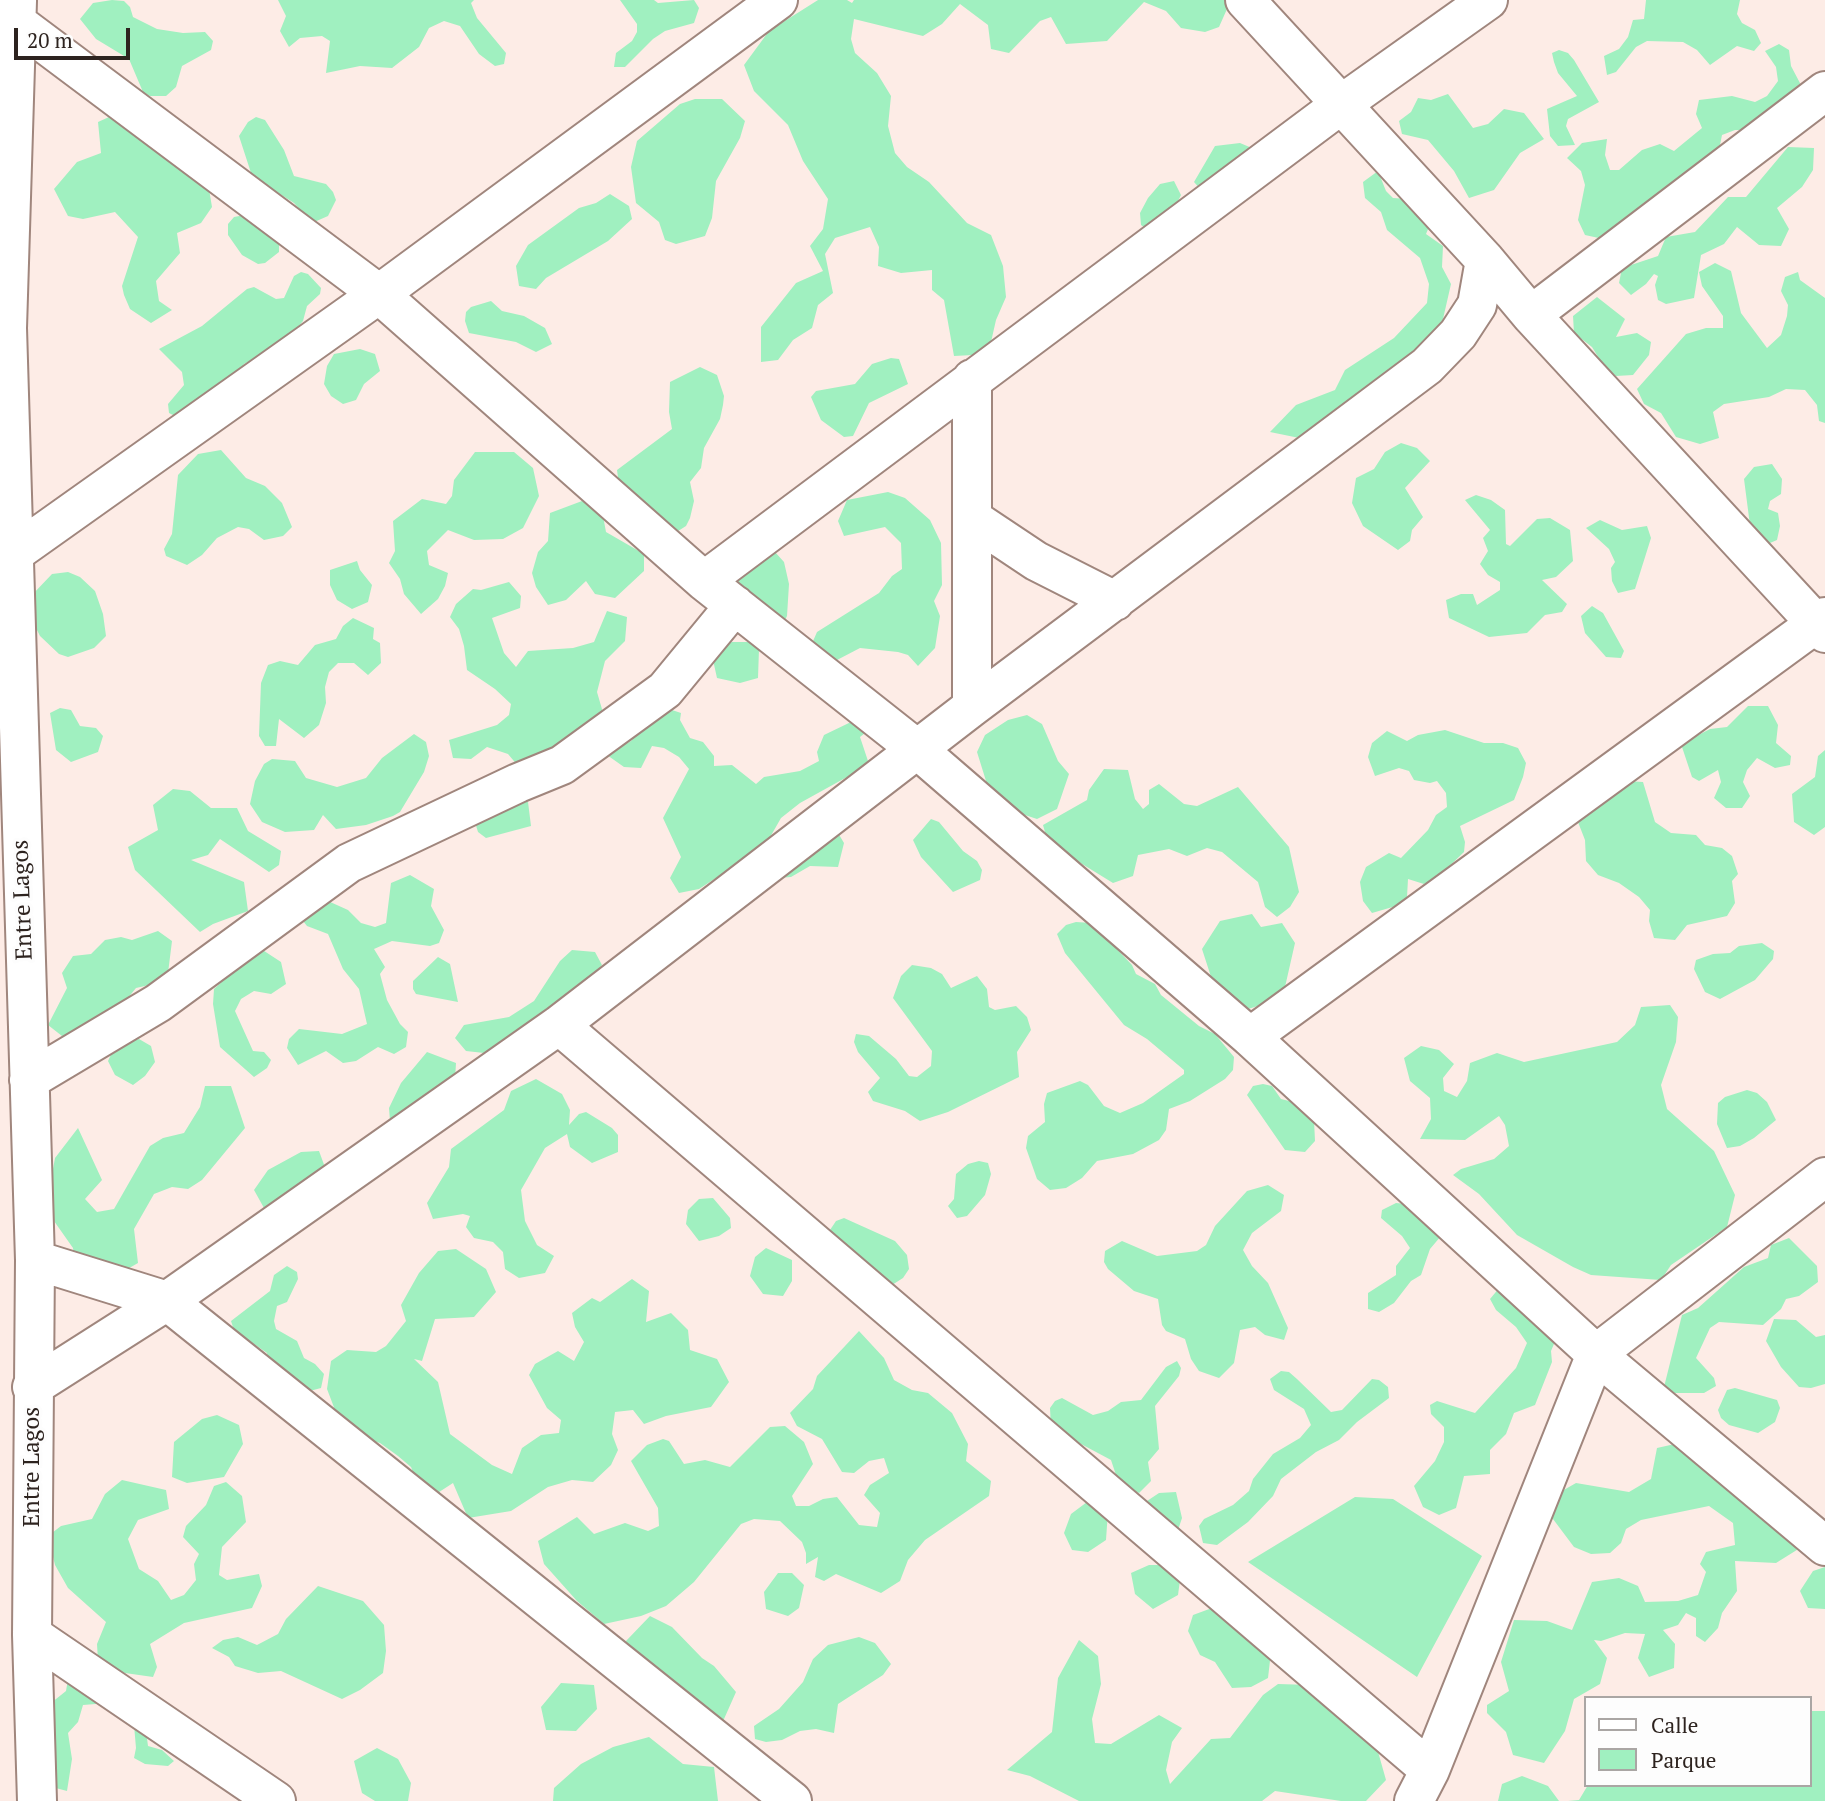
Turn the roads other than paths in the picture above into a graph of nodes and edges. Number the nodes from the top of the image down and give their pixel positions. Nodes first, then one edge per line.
1 (778, 0) edge
2 (1245, 0) edge
3 (1488, 0) edge
4 (17, 11) edge
5 (1825, 92) edge
6 (1343, 103) junction
7 (1485, 260) junction
8 (379, 294) junction
9 (1531, 316) junction
10 (4, 328) edge
11 (972, 379) junction
12 (973, 519) junction
13 (13, 554) junction
14 (704, 582) junction
15 (1115, 601) junction
16 (735, 605) junction
17 (1822, 624) edge
18 (972, 707) junction
19 (918, 750) junction
20 (559, 1025) junction
21 (1250, 1037) junction
22 (29, 1080) junction
23 (1825, 1177) edge
24 (35, 1260) junction
25 (167, 1301) junction
26 (1596, 1354) junction
27 (32, 1387) junction
28 (1825, 1546) edge
29 (32, 1635) junction
30 (1422, 1786) edge
31 (37, 1801) edge
32 (276, 1801) edge
33 (792, 1801) edge

1 - 8 street
2 - 6 street
3 - 6 street
4 - 8 street
4 - 10 street, Entre Lagos
5 - 9 street
6 - 7 street
6 - 11 street
7 - 9 street
7 - 15 street
8 - 13 street
8 - 14 street
9 - 17 street
10 - 13 street, Entre Lagos
11 - 12 street
11 - 14 street
12 - 15 street
12 - 18 street
13 - 22 street, Entre Lagos
14 - 16 street
15 - 18 street
16 - 19 street
16 - 22 street
17 - 21 street
18 - 19 street
19 - 20 street
19 - 21 street
20 - 25 street
20 - 30 street
21 - 26 street
22 - 24 street, Entre Lagos
23 - 26 street
24 - 25 street
24 - 27 street, Entre Lagos
25 - 27 street
25 - 33 street
26 - 28 street
26 - 30 street
27 - 29 street, Entre Lagos
29 - 31 street, Entre Lagos
29 - 32 street

